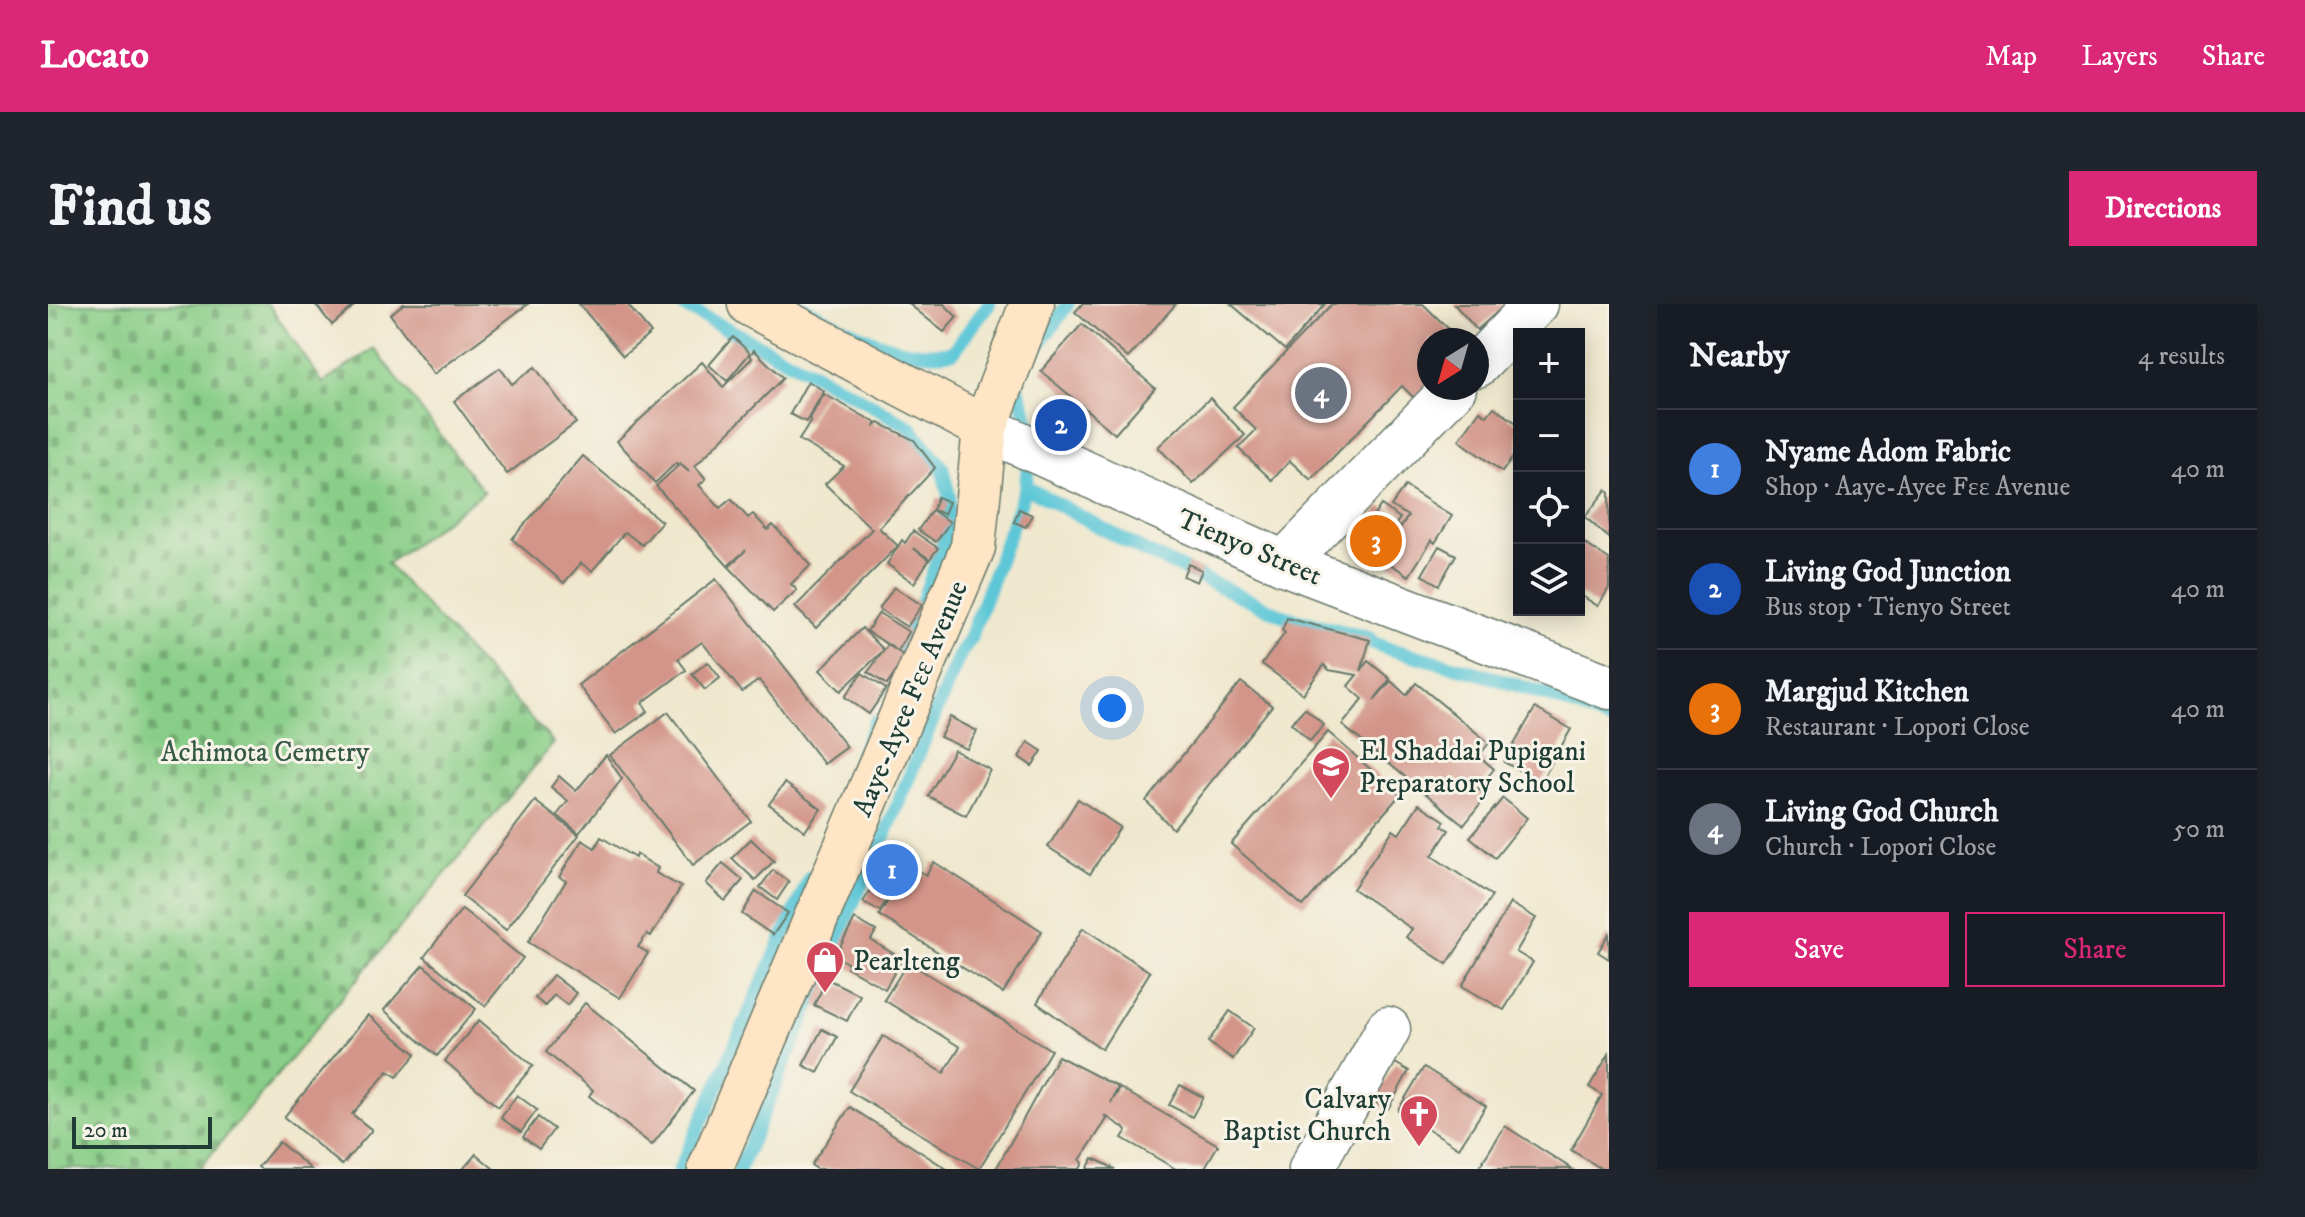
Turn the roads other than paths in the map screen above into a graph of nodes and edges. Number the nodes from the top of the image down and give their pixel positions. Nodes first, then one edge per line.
1 (750, 304) edge
2 (1032, 304) edge
3 (1536, 304) edge
4 (1489, 353) edge
5 (1442, 400) edge
6 (985, 428) junction
7 (1284, 563) junction
8 (1609, 687) edge
9 (1388, 1029) dead end
10 (710, 1169) edge
11 (1311, 1169) edge

1 - 6 street
2 - 6 street, Aaye-Ayee Fɛɛ Avenue
3 - 4 street
5 - 7 street
6 - 7 street, Tienyo Street
6 - 10 street, Aaye-Ayee Fɛɛ Avenue
7 - 8 street, Tienyo Street
9 - 11 street

